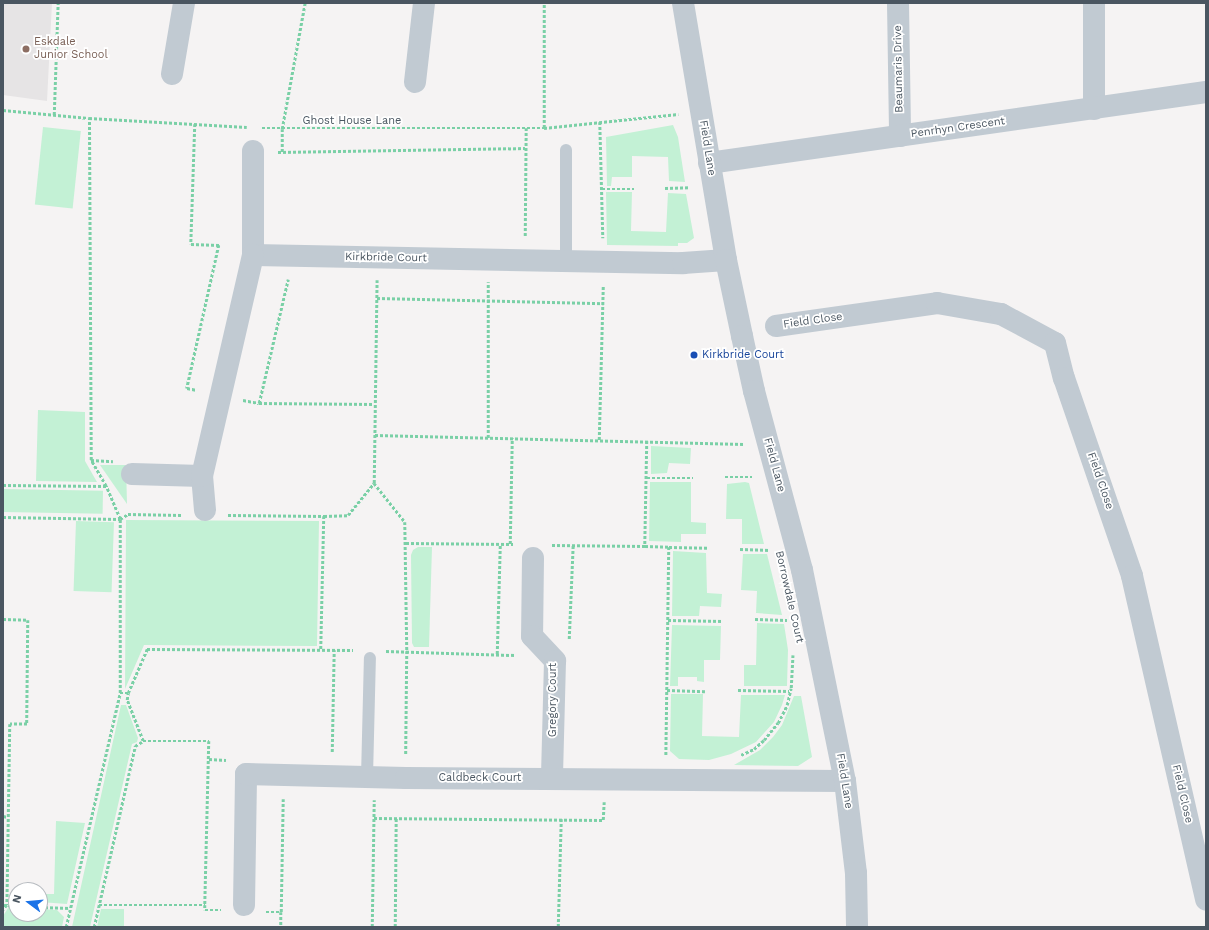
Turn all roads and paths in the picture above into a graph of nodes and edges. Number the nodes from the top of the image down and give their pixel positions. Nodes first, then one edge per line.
1 (58, 3) edge
2 (184, 3) edge
3 (305, 3) edge
4 (424, 3) edge
5 (544, 3) edge
6 (683, 3) edge
7 (898, 3) edge
8 (1094, 3) edge
9 (172, 74) dead end
10 (415, 82) dead end
11 (1206, 92) edge
12 (1094, 109) junction
13 (3, 110) edge
14 (701, 112) junction
15 (54, 115) junction
16 (89, 118) junction
17 (600, 122) junction
18 (195, 124) junction
19 (250, 127) dead end
20 (258, 127) dead end
21 (526, 128) junction
22 (544, 128) junction
23 (282, 129) junction
24 (900, 136) junction
25 (525, 148) junction
26 (566, 150) dead end
27 (253, 151) dead end
28 (282, 152) dead end
29 (286, 152) dead end
30 (709, 163) junction
31 (602, 189) junction
32 (634, 189) dead end
33 (253, 255) junction
34 (293, 256) junction
35 (377, 258) junction
36 (488, 260) junction
37 (726, 260) junction
38 (525, 261) junction
39 (566, 261) junction
40 (603, 262) junction
41 (377, 298) junction
42 (488, 300) junction
43 (604, 303) junction
44 (776, 326) dead end
45 (221, 396) junction
46 (259, 403) junction
47 (374, 404) junction
48 (374, 435) junction
49 (488, 438) junction
50 (512, 438) junction
51 (599, 440) junction
52 (647, 441) junction
53 (746, 450) dead end
54 (751, 470) dead end
55 (132, 474) dead end
56 (202, 476) junction
57 (724, 477) dead end
58 (752, 477) junction
59 (647, 478) junction
60 (693, 478) dead end
61 (374, 482) junction
62 (754, 484) dead end
63 (3, 485) edge
64 (106, 486) junction
65 (216, 513) joint
66 (182, 515) dead end
67 (324, 516) junction
68 (3, 517) edge
69 (120, 519) junction
70 (768, 543) dead end
71 (500, 544) dead end
72 (510, 544) dead end
73 (572, 545) dead end
74 (669, 547) junction
75 (708, 548) dead end
76 (740, 549) dead end
77 (770, 550) junction
78 (533, 558) dead end
79 (772, 558) dead end
80 (785, 612) dead end
81 (3, 619) edge
82 (755, 619) dead end
83 (668, 620) junction
84 (787, 620) junction
85 (723, 621) dead end
86 (788, 626) dead end
87 (321, 650) junction
88 (334, 650) junction
89 (356, 650) dead end
90 (407, 651) junction
91 (497, 654) junction
92 (793, 654) dead end
93 (374, 655) joint
94 (551, 656) junction
95 (667, 690) junction
96 (738, 690) dead end
97 (705, 691) dead end
98 (790, 691) junction
99 (120, 693) junction
100 (128, 693) junction
101 (143, 741) junction
102 (735, 758) dead end
103 (284, 775) junction
104 (332, 776) junction
105 (367, 777) junction
106 (406, 778) junction
107 (552, 778) junction
108 (604, 780) junction
109 (666, 780) junction
110 (845, 781) junction
111 (3, 816) edge
112 (8, 816) junction
113 (396, 818) junction
114 (561, 819) junction
115 (1206, 900) edge
116 (5, 905) edge
117 (99, 905) junction
118 (205, 905) junction
119 (48, 907) edge
120 (70, 908) junction
121 (244, 909) junction
122 (3, 910) edge
123 (281, 912) junction
124 (66, 927) edge
125 (94, 927) edge
126 (281, 927) edge
127 (372, 927) edge
128 (395, 927) edge
129 (558, 927) edge
130 (857, 927) edge

1 - 15 path
2 - 9 street
3 - 23 path
4 - 10 street
5 - 22 path
6 - 14 street, Field Lane
7 - 24 street, Beaumaris Drive
8 - 12 street
11 - 12 street, Penrhyn Crescent
12 - 24 street, Penrhyn Crescent
13 - 15 path
14 - 17 path, Ghost House Lane
14 - 30 street, Field Lane
15 - 16 path
16 - 18 path
16 - 64 path
17 - 22 path, Ghost House Lane
17 - 31 path
18 - 19 path
18 - 45 path
20 - 23 path, Ghost House Lane
21 - 22 path, Ghost House Lane
21 - 23 path, Ghost House Lane
21 - 25 path
23 - 28 path
24 - 30 street, Penrhyn Crescent
25 - 29 path
25 - 38 path
26 - 39 lane
27 - 33 street
30 - 37 street, Field Lane
31 - 32 path
31 - 40 path
33 - 34 street, Kirkbride Court
33 - 45 street
34 - 35 street, Kirkbride Court
34 - 46 path
35 - 36 street, Kirkbride Court
35 - 41 path
36 - 38 street, Kirkbride Court
36 - 42 path
37 - 40 street, Kirkbride Court
37 - 110 street, Field Lane
38 - 39 street, Kirkbride Court
39 - 40 street, Kirkbride Court
40 - 43 path
41 - 42 path
41 - 47 path
42 - 43 path
42 - 49 path
43 - 51 path
44 - 115 street, Field Close
45 - 46 path
45 - 56 street
46 - 47 path
47 - 48 path
48 - 49 path
48 - 61 path
49 - 50 path
50 - 51 path
50 - 72 path
51 - 52 path
52 - 53 path
52 - 59 path
54 - 58 path
55 - 56 street
56 - 65 street
57 - 58 path
58 - 62 path
59 - 60 path
59 - 74 path
61 - 67 path
61 - 90 path
63 - 64 path
64 - 69 path
65 - 67 path
66 - 69 path
67 - 87 path
68 - 69 path
69 - 99 path
70 - 77 path, Borrowdale Court
71 - 91 path
73 - 94 path
74 - 75 path
74 - 83 path
76 - 77 path
77 - 79 path, Borrowdale Court
78 - 94 street, Gregory Court
80 - 84 path, Borrowdale Court
81 - 112 path
82 - 84 path
83 - 85 path
83 - 95 path
84 - 86 path, Borrowdale Court
87 - 88 path
87 - 100 path
88 - 89 path
88 - 104 path
90 - 91 path
90 - 93 path
90 - 106 path
91 - 94 path
92 - 98 path, Borrowdale Court
93 - 105 lane
94 - 107 street, Gregory Court
95 - 97 path
95 - 109 path
96 - 98 path
98 - 102 path, Borrowdale Court
99 - 100 path
99 - 120 path
100 - 101 path
101 - 117 path
101 - 118 path
103 - 104 street, Caldbeck Court
103 - 121 street, Caldbeck Court
103 - 123 path
104 - 105 street, Caldbeck Court
105 - 106 street, Caldbeck Court
106 - 107 street, Caldbeck Court
107 - 108 street, Caldbeck Court
108 - 109 street, Caldbeck Court
108 - 114 path
109 - 110 street, Caldbeck Court
110 - 130 street, Field Lane
111 - 112 path
112 - 116 path
113 - 114 path
113 - 127 path
113 - 128 path
114 - 129 path
116 - 122 path
117 - 118 path
117 - 125 path
118 - 121 path
119 - 120 path
120 - 124 path
121 - 123 path
123 - 126 path

